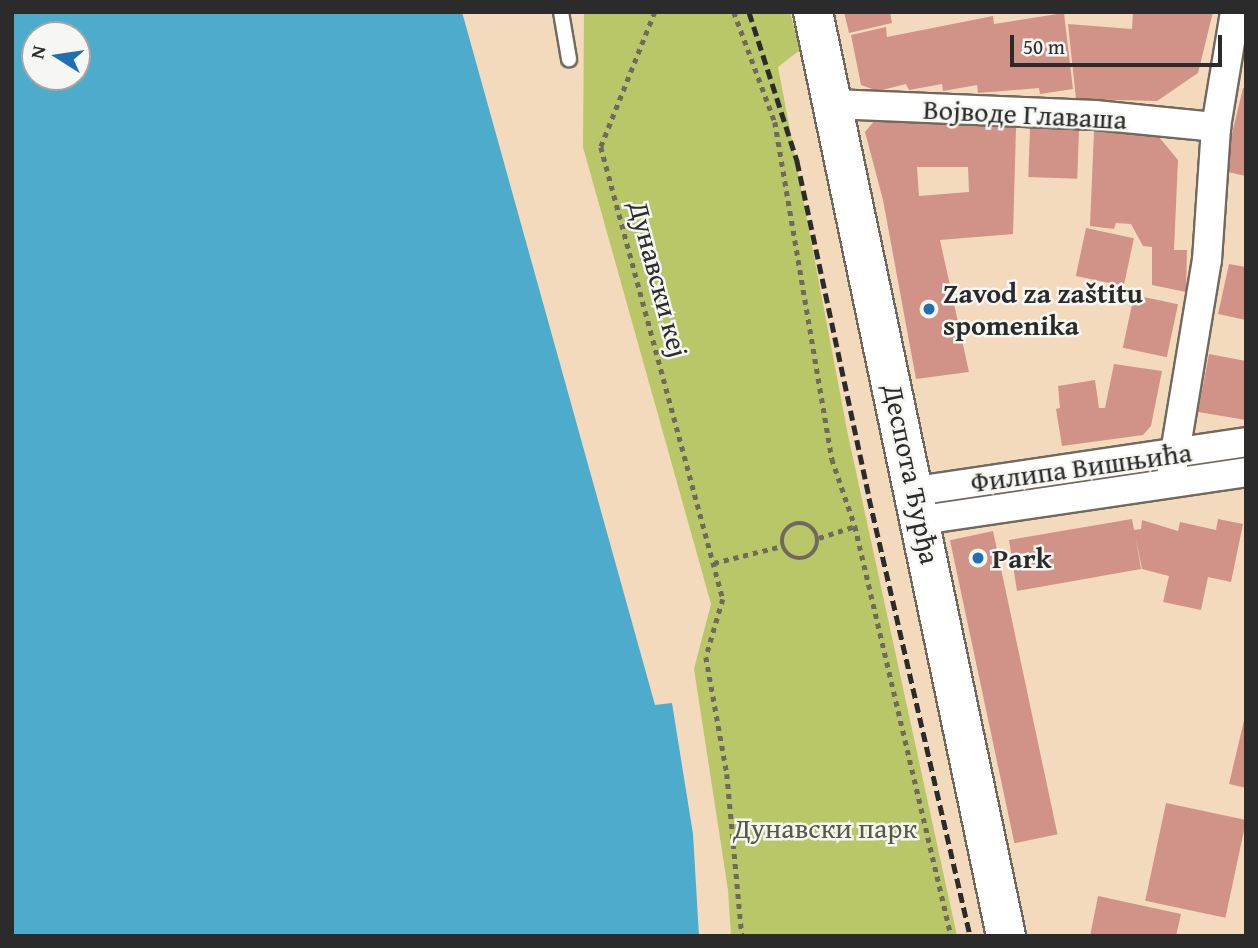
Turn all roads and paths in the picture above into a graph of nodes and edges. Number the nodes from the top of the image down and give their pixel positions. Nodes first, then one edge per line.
1 (561, 12) edge
2 (655, 12) edge
3 (734, 12) edge
4 (813, 12) edge
5 (1235, 12) edge
6 (569, 59) dead end
7 (833, 104) junction
8 (1216, 127) junction
9 (1246, 442) edge
10 (1171, 469) junction
11 (1246, 472) edge
12 (919, 506) junction
13 (855, 526) junction
14 (819, 538) junction
15 (782, 546) junction
16 (715, 563) junction
17 (742, 936) edge
18 (951, 936) edge
19 (1006, 936) edge

1 - 6 lane
2 - 16 path, Дунавски кеј
3 - 13 path
4 - 7 street, Деспота Ђурђа
5 - 8 street
7 - 8 street, Војводе Главаша
7 - 12 street, Деспота Ђурђа
8 - 10 street
9 - 10 street, Филипа Вишњића
10 - 11 street, Филипа Вишњића
10 - 12 street, Филипа Вишњића
12 - 19 street, Деспота Ђурђа
13 - 14 path
13 - 18 path
14 - 15 path
14 - 15 path
15 - 16 path
16 - 17 path, Дунавски кеј

